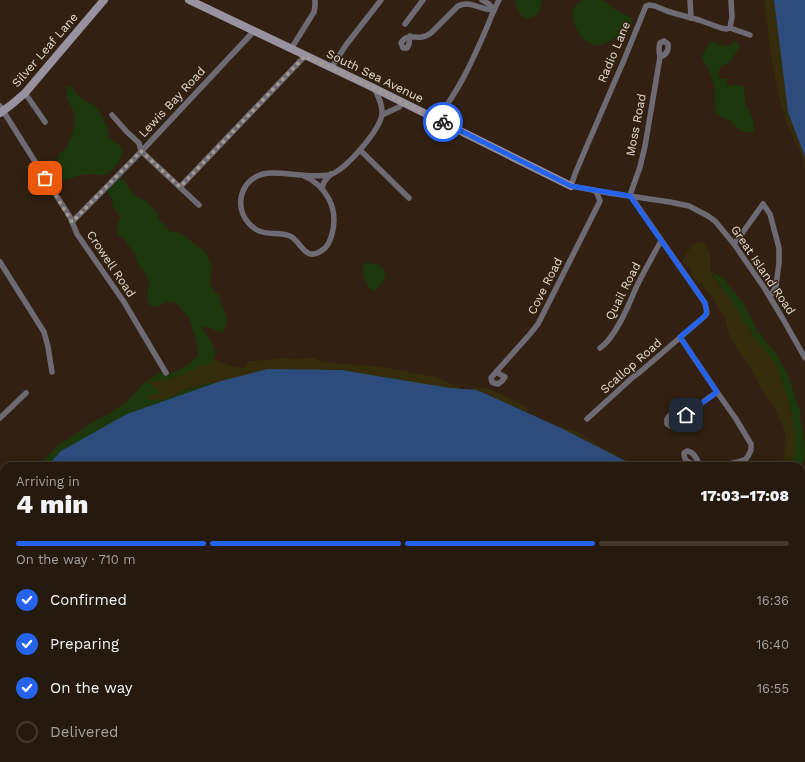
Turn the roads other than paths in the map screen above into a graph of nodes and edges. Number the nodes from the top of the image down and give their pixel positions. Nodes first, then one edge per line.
1 (104, 0) edge
2 (189, 0) edge
3 (315, 0) edge
4 (381, 0) edge
5 (424, 0) edge
6 (482, 0) edge
7 (499, 0) edge
8 (690, 0) edge
9 (731, 0) edge
10 (648, 3) edge
11 (494, 10) junction
12 (691, 18) junction
13 (405, 24) dead end
14 (730, 28) junction
15 (254, 31) junction
16 (750, 35) dead end
17 (410, 36) dead end
18 (291, 49) junction
19 (305, 56) junction
20 (660, 57) dead end
21 (331, 68) junction
22 (374, 88) junction
23 (25, 93) junction
24 (403, 102) junction
25 (1, 110) edge
26 (112, 115) dead end
27 (382, 115) junction
28 (436, 119) junction
29 (45, 122) dead end
30 (360, 150) junction
31 (141, 151) junction
32 (331, 174) junction
33 (302, 175) junction
34 (571, 186) junction
35 (180, 187) junction
36 (322, 188) junction
37 (594, 190) junction
38 (609, 193) junction
39 (630, 196) junction
40 (409, 198) dead end
41 (600, 201) junction
42 (199, 206) dead end
43 (72, 222) junction
44 (662, 241) junction
45 (734, 244) junction
46 (0, 262) edge
47 (770, 297) junction
48 (680, 337) junction
49 (600, 348) dead end
50 (805, 358) edge
51 (52, 372) dead end
52 (496, 372) dead end
53 (166, 373) dead end
54 (717, 392) junction
55 (26, 393) dead end
56 (682, 417) dead end
57 (0, 418) edge
58 (587, 419) dead end
59 (738, 462) edge

1 - 23 street, Silver Leaf Lane
2 - 15 street, South Sea Avenue
3 - 18 street
4 - 21 street
5 - 13 street
6 - 11 street
7 - 11 street
8 - 12 street
9 - 14 street
10 - 12 street, Radio Lane
10 - 34 street, Radio Lane
11 - 17 street
11 - 28 street
12 - 14 street, Radio Lane
14 - 16 street, Radio Lane
15 - 18 street, South Sea Avenue
15 - 31 street, Lewis Bay Road
18 - 19 street, South Sea Avenue
19 - 21 street, South Sea Avenue
19 - 35 street
20 - 39 street, Moss Road
21 - 22 street, South Sea Avenue
22 - 24 street, South Sea Avenue
22 - 27 street
23 - 25 street, Silver Leaf Lane
23 - 29 street
24 - 27 street
24 - 28 street, South Sea Avenue
25 - 43 street, Crowell Road
26 - 31 street
27 - 30 street
28 - 34 street, South Sea Avenue
30 - 32 street
30 - 40 street
31 - 35 street
31 - 43 street, Lewis Bay Road
32 - 33 street
32 - 36 street
33 - 36 street
33 - 36 street
34 - 37 street, Great Island Road
35 - 42 street
37 - 38 street, Great Island Road
37 - 41 street
38 - 39 street, Great Island Road
38 - 41 street, Cove Road
39 - 44 street
39 - 45 street, Great Island Road
41 - 52 street, Cove Road
43 - 53 street, Crowell Road
44 - 48 street, Scallop Road
44 - 49 street, Quail Road
45 - 47 street, Great Island Road
45 - 47 street
46 - 51 street
47 - 50 street, Great Island Road
48 - 54 street
48 - 58 street, Scallop Road
54 - 56 street
54 - 59 street
55 - 57 street

